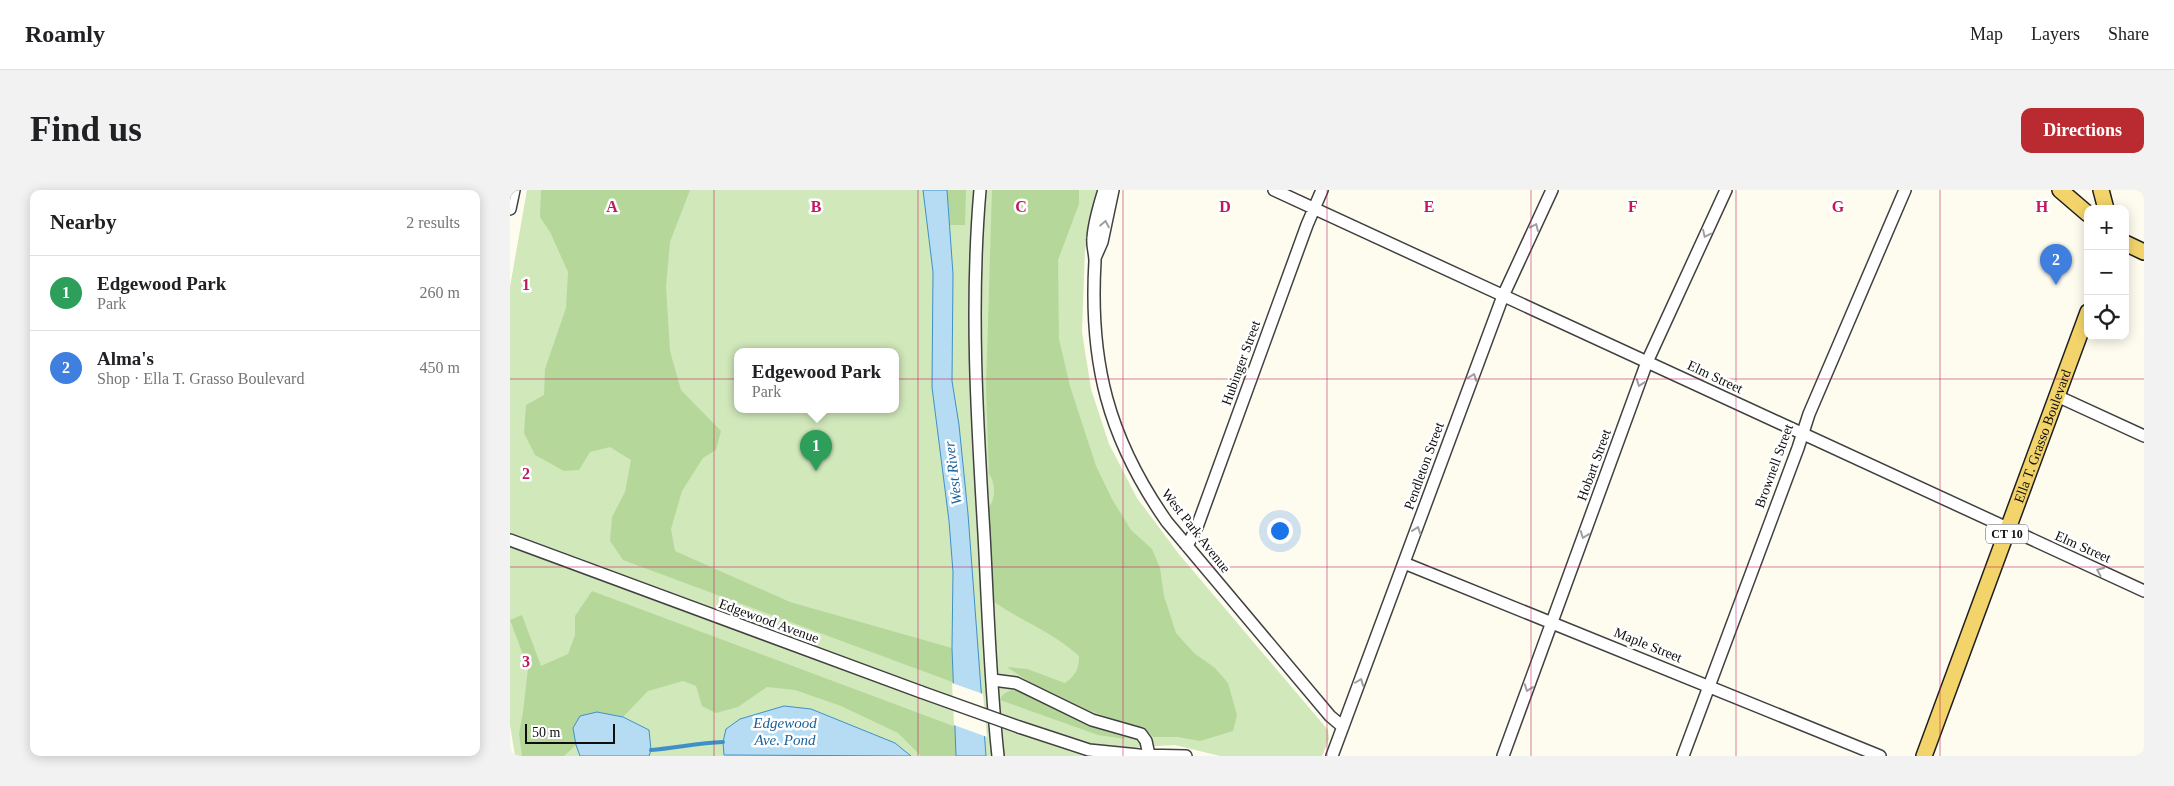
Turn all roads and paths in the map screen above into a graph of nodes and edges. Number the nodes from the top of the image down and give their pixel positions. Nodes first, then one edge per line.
1 (514, 190) edge
2 (980, 190) edge
3 (1104, 190) edge
4 (1113, 190) edge
5 (1274, 190) edge
6 (1322, 190) edge
7 (1552, 190) edge
8 (1726, 190) edge
9 (1905, 190) edge
10 (2060, 190) edge
11 (2101, 190) edge
12 (2105, 205) edge
13 (1314, 208) junction
14 (510, 209) edge
15 (2084, 211) edge
16 (2129, 245) edge
17 (2144, 252) edge
18 (1095, 258) junction
19 (1503, 296) junction
20 (2084, 323) edge
21 (1647, 362) junction
22 (2057, 396) junction
23 (1802, 434) junction
24 (2144, 436) edge
25 (2008, 529) junction
26 (510, 540) edge
27 (1187, 546) junction
28 (1404, 563) junction
29 (2144, 591) edge
30 (1552, 623) junction
31 (993, 680) junction
32 (1709, 686) junction
33 (1019, 728) junction
34 (1342, 728) junction
35 (1149, 755) edge
36 (998, 756) edge
37 (1088, 756) edge
38 (1186, 756) edge
39 (1332, 756) edge
40 (1503, 756) edge
41 (1683, 756) edge
42 (1880, 756) edge
43 (1924, 756) edge

1 - 14 street
2 - 31 street
3 - 18 street, West Park Avenue
18 -> 4 street, West Park Avenue
5 - 13 street, Elm Street
6 - 13 street, Hubinger Street
19 -> 7 street, Pendleton Street
8 -> 21 street, Hobart Street
9 - 23 street, Brownell Street
10 - 15 main road
11 - 12 main road
13 - 19 street, Elm Street
13 - 27 street, Hubinger Street
16 - 17 main road
18 - 27 street, West Park Avenue
19 - 21 street, Elm Street
28 -> 19 street, Pendleton Street
20 - 22 main road, Ella T. Grasso Boulevard / CT 10
21 - 23 street, Elm Street
21 -> 30 street, Hobart Street
22 - 24 street
22 - 25 main road, Ella T. Grasso Boulevard / CT 10
23 - 25 street, Elm Street
23 - 32 street, Brownell Street
29 -> 25 street, Elm Street
25 - 43 main road, Ella T. Grasso Boulevard / CT 10
26 - 33 street, Edgewood Avenue, bridge
27 - 34 street, West Park Avenue
28 - 30 street, Maple Street
34 -> 28 street, Pendleton Street
30 - 32 street, Maple Street
30 -> 40 street, Hobart Street
31 - 35 street
31 - 36 street
32 - 41 street, Brownell Street
32 - 42 street, Maple Street
33 - 35 street, Edgewood Avenue
33 - 37 street, Edgewood Avenue
34 - 39 street, Pendleton Street
35 - 38 street, Edgewood Avenue

